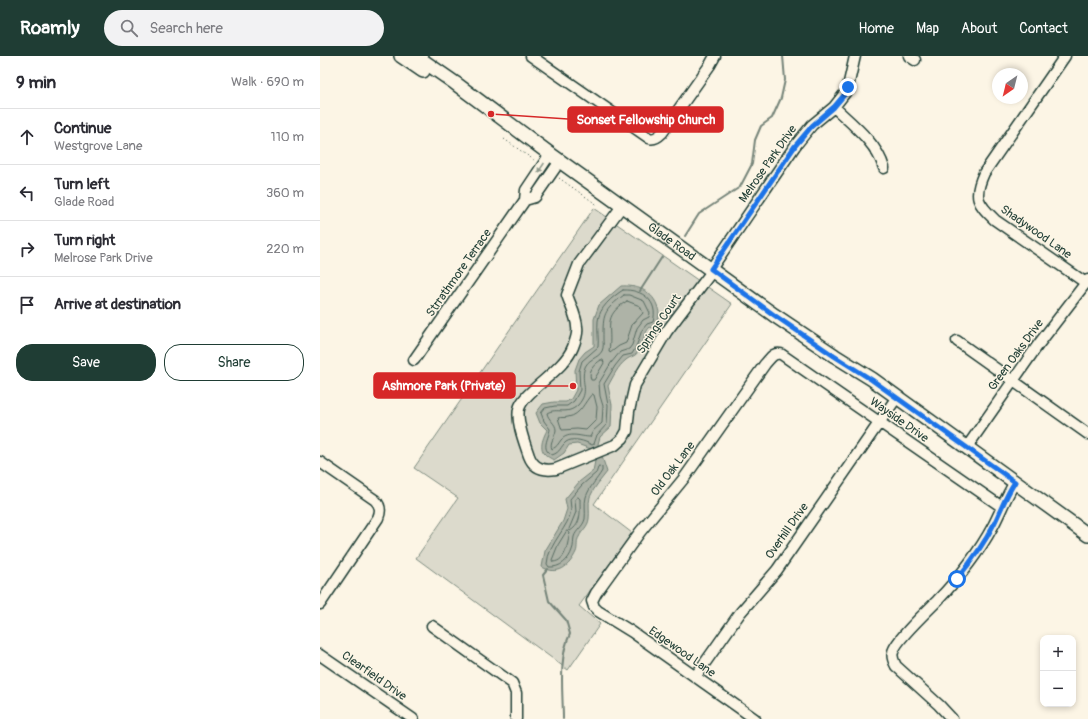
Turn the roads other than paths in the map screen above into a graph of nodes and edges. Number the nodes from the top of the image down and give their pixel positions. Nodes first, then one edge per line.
1 (401, 56) edge
2 (530, 56) edge
3 (715, 56) edge
4 (855, 56) edge
5 (1065, 56) edge
6 (416, 58) edge
7 (834, 107) junction
8 (555, 158) junction
9 (884, 168) dead end
10 (622, 206) junction
11 (712, 270) junction
12 (1087, 282) edge
13 (957, 341) dead end
14 (781, 354) joint
15 (414, 360) dead end
16 (1013, 381) junction
17 (897, 397) junction
18 (879, 422) junction
19 (1088, 434) edge
20 (967, 447) junction
21 (320, 462) edge
22 (1015, 482) junction
23 (1002, 507) junction
24 (1088, 534) edge
25 (320, 604) edge
26 (594, 607) joint
27 (432, 626) dead end
28 (320, 655) edge
29 (696, 677) junction
30 (413, 719) edge
31 (516, 719) edge
32 (755, 719) edge
33 (952, 719) edge

1 - 6 main road, Glade Road
2 - 3 street
4 - 7 street, Melrose Park Drive
5 - 12 street, Shadywood Lane
6 - 8 main road, Glade Road
7 - 9 street
7 - 11 street, Melrose Park Drive
8 - 10 main road, Glade Road
8 - 15 street, Strrathmore Terrace
10 - 11 main road, Glade Road
10 - 11 street, Springs Court
11 - 17 main road, Glade Road
12 - 16 street, Green Oaks Drive
13 - 16 street
14 - 18 street, Wayside Drive
14 - 26 street, Old Oak Lane
16 - 19 street
16 - 20 street, Green Oaks Drive
17 - 18 street, Overhill Drive
17 - 20 main road, Glade Road
18 - 23 street, Wayside Drive
18 - 29 street, Overhill Drive
20 - 22 main road, Glade Road
21 - 25 street
22 - 23 street
22 - 24 main road, Glade Road
23 - 33 street
26 - 29 street, Edgewood Lane
27 - 31 street
28 - 30 street, Clearfield Drive
29 - 32 street, Edgewood Lane

